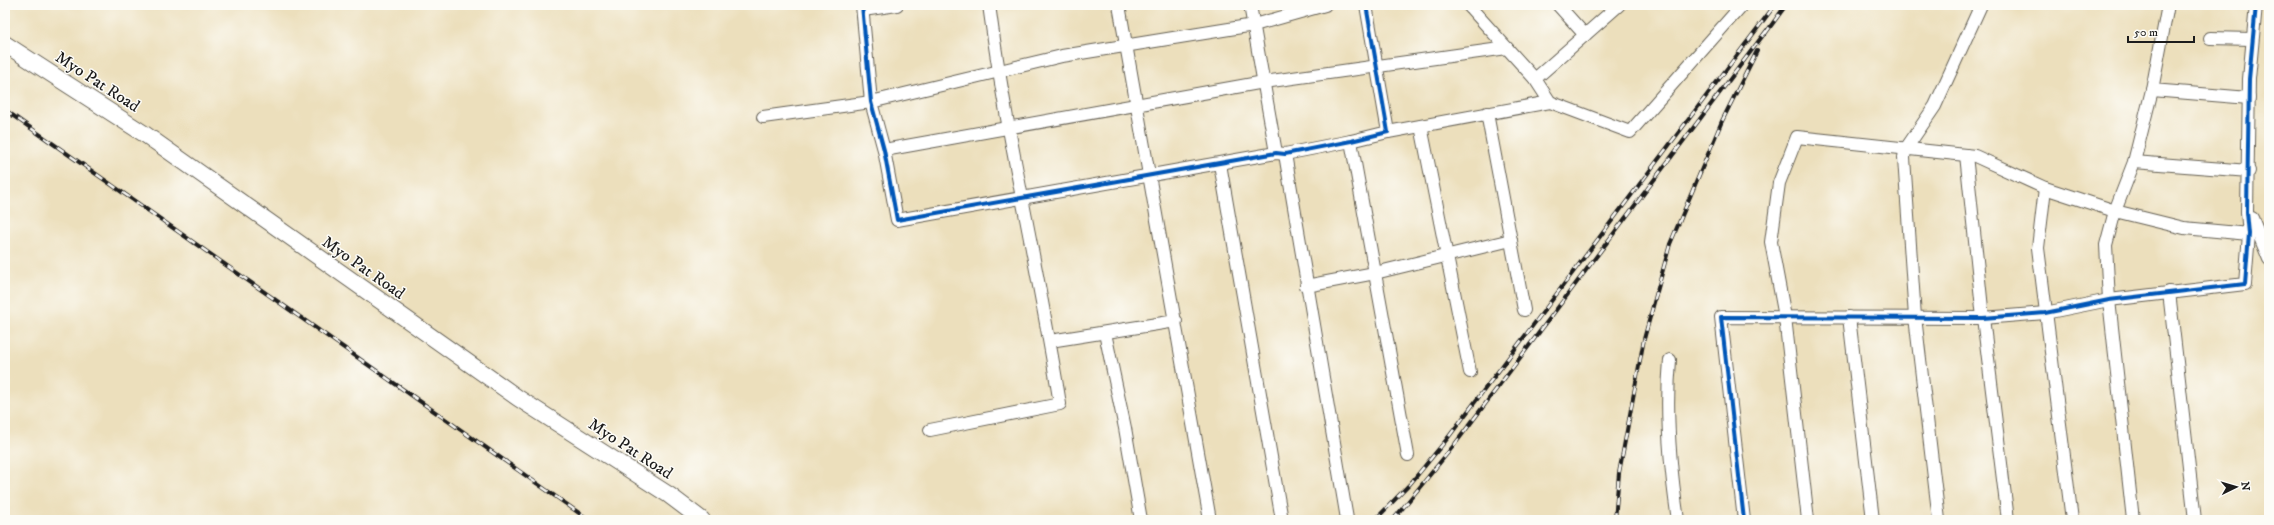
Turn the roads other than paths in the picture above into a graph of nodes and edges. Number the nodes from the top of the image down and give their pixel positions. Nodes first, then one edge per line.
1 (897, 5) edge
2 (989, 5) edge
3 (1120, 5) edge
4 (1250, 5) edge
5 (1325, 5) edge
6 (1366, 5) edge
7 (1468, 5) edge
8 (1558, 5) edge
9 (1619, 5) edge
10 (1742, 5) edge
11 (1981, 5) edge
12 (2168, 5) edge
13 (2256, 5) edge
14 (862, 7) edge
15 (1254, 25) junction
16 (1585, 35) junction
17 (2210, 38) dead end
18 (2252, 39) junction
19 (5, 44) edge
20 (1127, 46) junction
21 (1507, 48) junction
22 (1376, 65) junction
23 (998, 71) junction
24 (1535, 79) junction
25 (1264, 82) junction
26 (2152, 90) junction
27 (2249, 98) junction
28 (871, 102) junction
29 (1550, 102) junction
30 (1138, 103) junction
31 (1487, 113) junction
32 (762, 117) dead end
33 (1421, 126) junction
34 (1009, 127) junction
35 (1388, 132) junction
36 (1351, 141) junction
37 (884, 150) junction
38 (1905, 150) junction
39 (1280, 153) junction
40 (1966, 155) junction
41 (2134, 162) junction
42 (1220, 164) junction
43 (2249, 171) junction
44 (1149, 176) junction
45 (2045, 188) junction
46 (1021, 198) junction
47 (2115, 212) junction
48 (2247, 212) junction
49 (2249, 234) junction
50 (1511, 240) junction
51 (1446, 255) junction
52 (2269, 259) edge
53 (1375, 273) junction
54 (1306, 286) junction
55 (2169, 292) junction
56 (2109, 300) junction
57 (1524, 310) dead end
58 (2045, 314) junction
59 (1785, 317) junction
60 (1849, 317) junction
61 (1915, 317) junction
62 (1983, 318) junction
63 (1176, 321) junction
64 (1105, 333) junction
65 (1050, 340) junction
66 (1670, 360) dead end
67 (1470, 372) dead end
68 (930, 430) dead end
69 (1408, 455) dead end
70 (1347, 519) edge
71 (702, 520) edge
72 (1141, 520) edge
73 (1210, 520) edge
74 (1282, 520) edge
75 (1678, 520) edge
76 (1744, 520) edge
77 (1808, 520) edge
78 (1873, 520) edge
79 (1939, 520) edge
80 (2008, 520) edge
81 (2072, 520) edge
82 (2133, 520) edge
83 (2195, 520) edge

1 - 14 street
2 - 23 street
3 - 20 street
4 - 15 street
5 - 15 street
6 - 22 street
7 - 21 street
8 - 16 street
9 - 16 street
10 - 29 street
11 - 38 street
12 - 26 street
13 - 18 street
14 - 28 street
15 - 20 street
15 - 25 street
16 - 24 street
17 - 18 street
18 - 27 street
19 - 71 main road, Myo Pat Road
20 - 23 street
20 - 30 street
21 - 22 street
21 - 24 street
22 - 25 street
22 - 35 street
23 - 28 street
23 - 34 street
24 - 29 street
25 - 30 street
25 - 39 street
26 - 27 street
26 - 41 street
27 - 43 street
28 - 32 street
28 - 37 street
29 - 31 street
30 - 34 street
30 - 44 street
31 - 33 street
31 - 50 street
33 - 35 street
33 - 51 street
34 - 37 street
34 - 46 street
35 - 36 street
36 - 39 street
36 - 53 street
37 - 46 street
38 - 40 street
38 - 59 street
38 - 61 street
39 - 42 street
39 - 54 street
40 - 45 street
40 - 62 street
41 - 43 street
41 - 47 street
42 - 44 street
42 - 74 street
43 - 48 street
44 - 46 street
44 - 63 street
45 - 47 street
45 - 58 street
46 - 65 street
47 - 49 street
47 - 56 street
48 - 49 street
48 - 52 street
49 - 55 street
50 - 51 street
50 - 57 street
51 - 53 street
51 - 67 street
53 - 54 street
53 - 69 street
54 - 70 street
55 - 56 street
55 - 83 street
56 - 58 street
56 - 82 street
58 - 62 street
58 - 81 street
59 - 60 street
59 - 76 street
59 - 77 street
60 - 61 street
60 - 78 street
61 - 62 street
61 - 79 street
62 - 80 street
63 - 64 street
63 - 73 street
64 - 65 street
64 - 72 street
65 - 68 street
66 - 75 street

